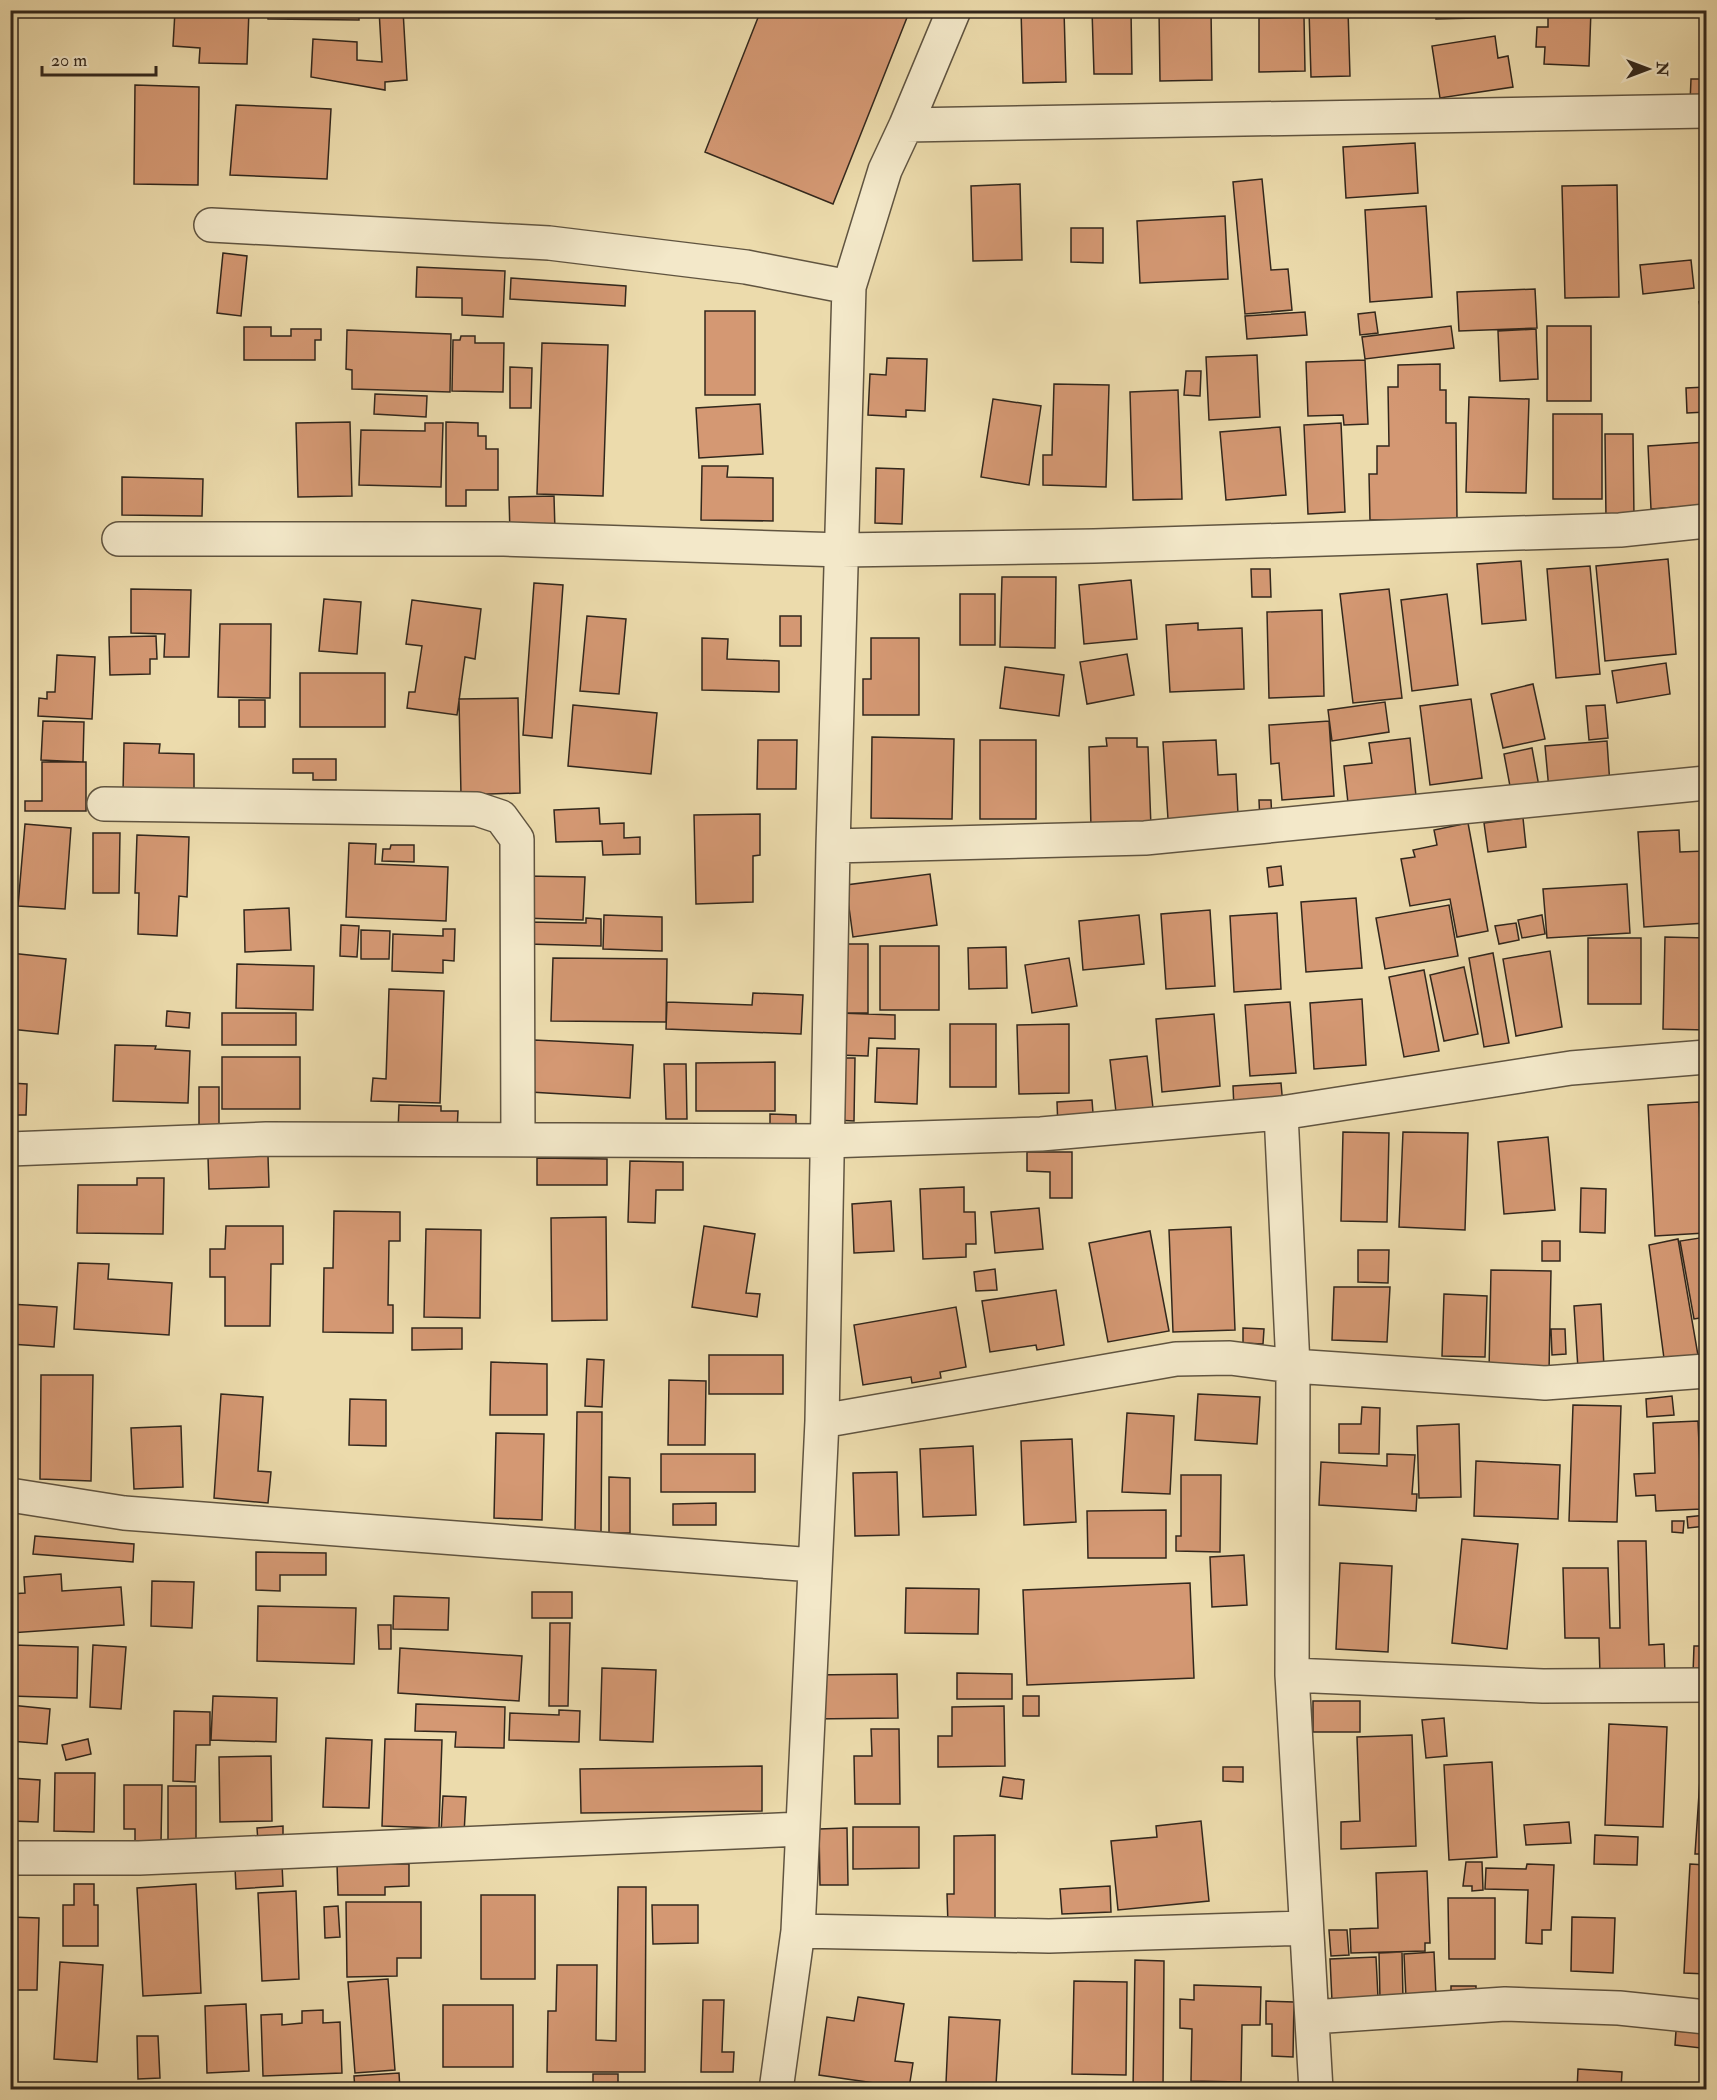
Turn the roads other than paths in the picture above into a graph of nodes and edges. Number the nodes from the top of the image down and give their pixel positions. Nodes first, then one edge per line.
1 (954, 10) edge
2 (1707, 111) edge
3 (906, 125) junction
4 (211, 225) dead end
5 (849, 287) junction
6 (1707, 521) edge
7 (119, 539) dead end
8 (842, 550) junction
9 (1707, 783) edge
10 (104, 804) dead end
11 (833, 846) junction
12 (1707, 1056) edge
13 (1281, 1113) junction
14 (518, 1140) junction
15 (827, 1141) junction
16 (10, 1149) edge
17 (1293, 1366) junction
18 (1707, 1371) edge
19 (822, 1421) junction
20 (10, 1495) edge
21 (814, 1565) junction
22 (1292, 1676) junction
23 (1707, 1685) edge
24 (801, 1829) junction
25 (10, 1858) edge
26 (1306, 1928) junction
27 (798, 1931) junction
28 (1312, 2017) junction
29 (1707, 2017) edge
30 (776, 2090) edge
31 (1316, 2090) edge

1 - 3 street
2 - 3 street
3 - 5 street
4 - 5 street
5 - 8 street
6 - 8 street
7 - 8 street
8 - 11 street
9 - 11 street
10 - 14 street
11 - 15 street
12 - 13 street
13 - 15 street
13 - 17 street
14 - 15 street
14 - 16 street
15 - 19 street
17 - 18 street
17 - 19 street
17 - 22 street
19 - 21 street
20 - 21 street
21 - 24 street
22 - 23 street
22 - 26 street
24 - 25 street
24 - 27 street
26 - 27 street
26 - 28 street
27 - 30 street
28 - 29 street
28 - 31 street

